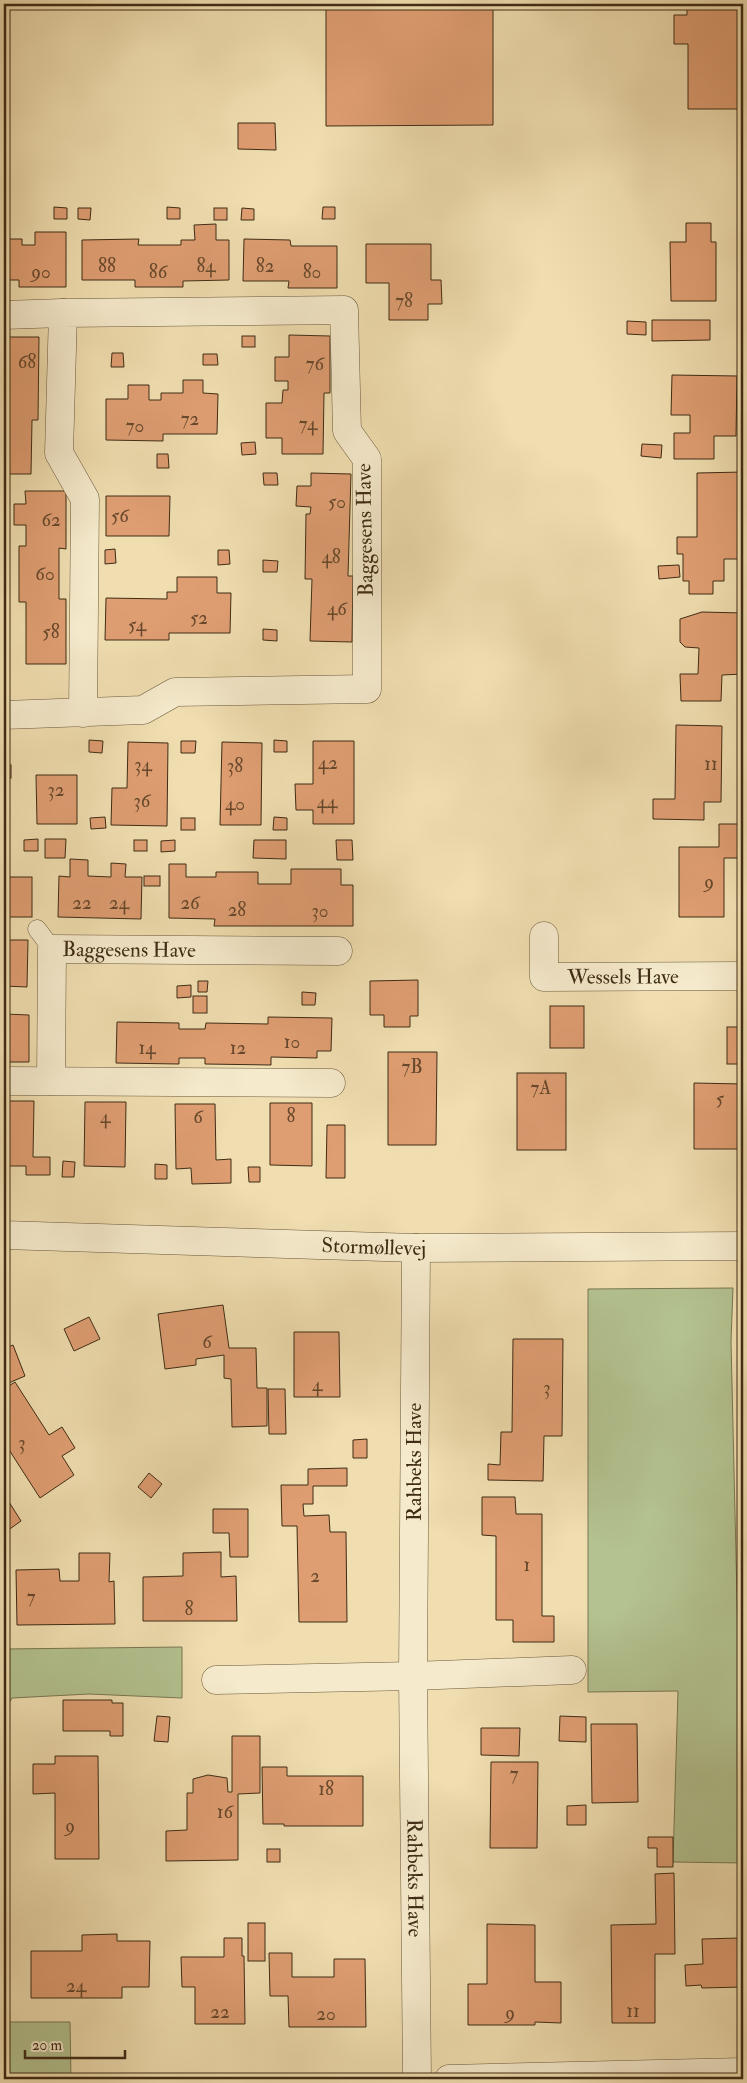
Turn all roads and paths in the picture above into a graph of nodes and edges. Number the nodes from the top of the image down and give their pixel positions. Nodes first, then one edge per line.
1 (62, 313) junction
2 (4, 315) edge
3 (83, 712) junction
4 (4, 715) edge
5 (544, 936) dead end
6 (338, 951) dead end
7 (743, 976) edge
8 (4, 1081) edge
9 (51, 1081) junction
10 (331, 1083) dead end
11 (4, 1235) edge
12 (743, 1246) edge
13 (416, 1248) junction
14 (572, 1670) dead end
15 (413, 1676) junction
16 (216, 1680) dead end
17 (743, 2072) edge
18 (417, 2079) edge
19 (450, 2079) edge

1 - 2 street, Baggesens Have
1 - 3 street
1 - 3 street, Baggesens Have
3 - 4 street, Baggesens Have
5 - 7 street, Wessels Have
6 - 9 street, Baggesens Have
8 - 9 street
9 - 10 street
11 - 13 street, Stormøllevej
12 - 13 street, Stormøllevej
13 - 15 street, Rahbeks Have
14 - 15 street
15 - 16 street
15 - 18 street, Rahbeks Have
17 - 19 street

